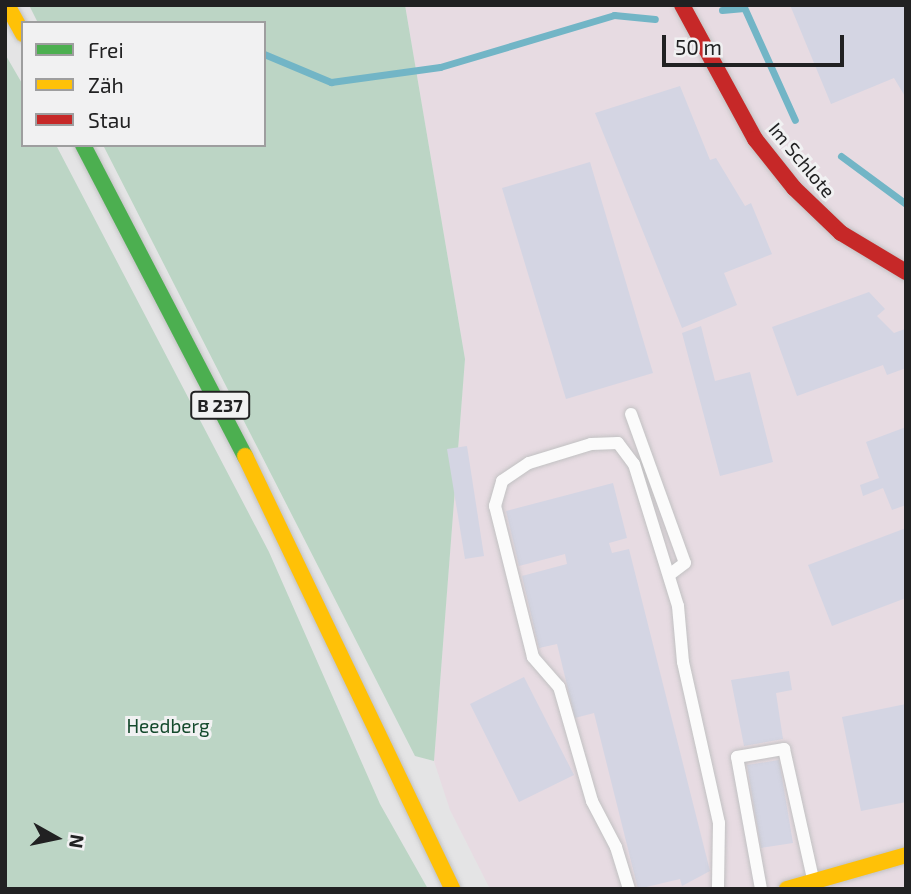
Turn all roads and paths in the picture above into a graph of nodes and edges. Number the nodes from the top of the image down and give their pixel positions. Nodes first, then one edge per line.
1 (7, 5) edge
2 (682, 5) edge
3 (21, 30) edge
4 (84, 147) edge
5 (906, 272) edge
6 (631, 414) dead end
7 (669, 575) junction
8 (906, 855) edge
9 (813, 880) junction
10 (452, 889) edge
11 (629, 889) edge
12 (718, 889) edge
13 (761, 889) edge
14 (787, 889) edge

1 - 3 main road
2 - 5 main road, Im Schlote
4 - 10 main road, B 237
6 - 7 lane
7 - 11 lane
7 - 12 lane
8 - 9 main road
9 - 13 lane
9 - 14 main road

